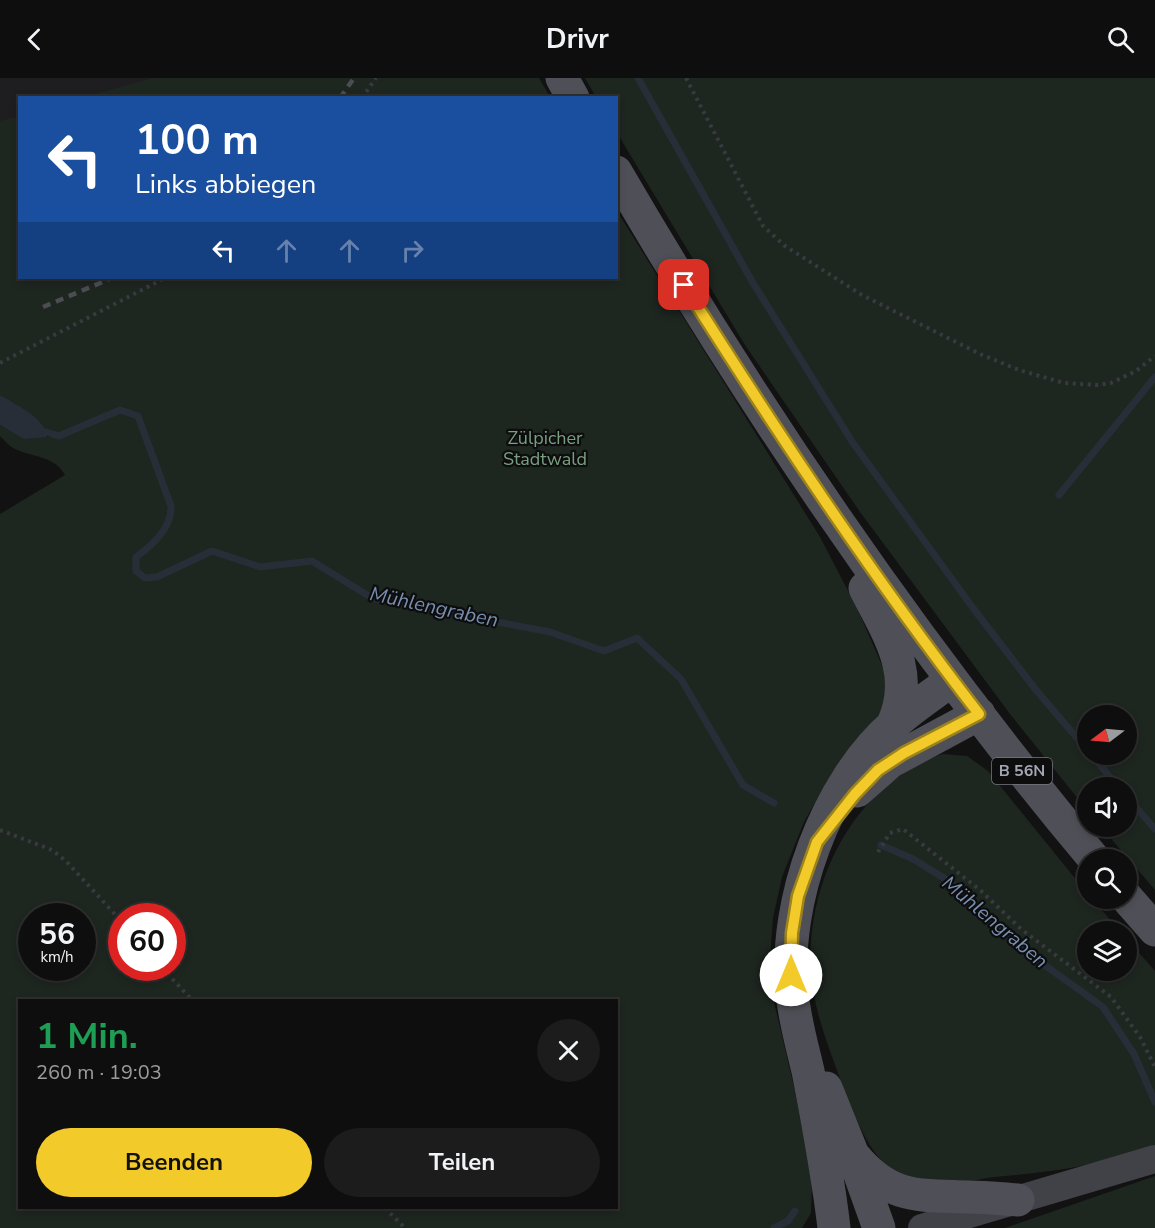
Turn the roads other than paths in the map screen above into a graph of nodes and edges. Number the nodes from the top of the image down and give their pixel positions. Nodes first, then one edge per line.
1 (562, 78) edge
2 (572, 96) edge
3 (618, 175) edge
4 (821, 498) junction
5 (952, 680) junction
6 (979, 714) junction
7 (893, 724) junction
8 (817, 842) junction
9 (1086, 849) edge
10 (1137, 909) edge
11 (1155, 930) edge
12 (795, 1011) junction
13 (853, 1155) junction
14 (1155, 1159) edge
15 (1017, 1200) junction
16 (834, 1228) edge
17 (879, 1228) edge
18 (922, 1228) edge

1 - 2 main road
3 - 4 main road, B 56N
4 - 5 main road, B 56N
4 - 7 main road
5 - 6 main road, B 56N
5 - 7 main road
6 - 8 main road
6 - 9 main road, B 56N
7 - 8 main road
8 - 12 main road
10 - 11 main road
12 - 13 main road
12 - 16 main road
13 - 15 main road
13 - 17 main road
14 - 15 street
15 - 18 street

